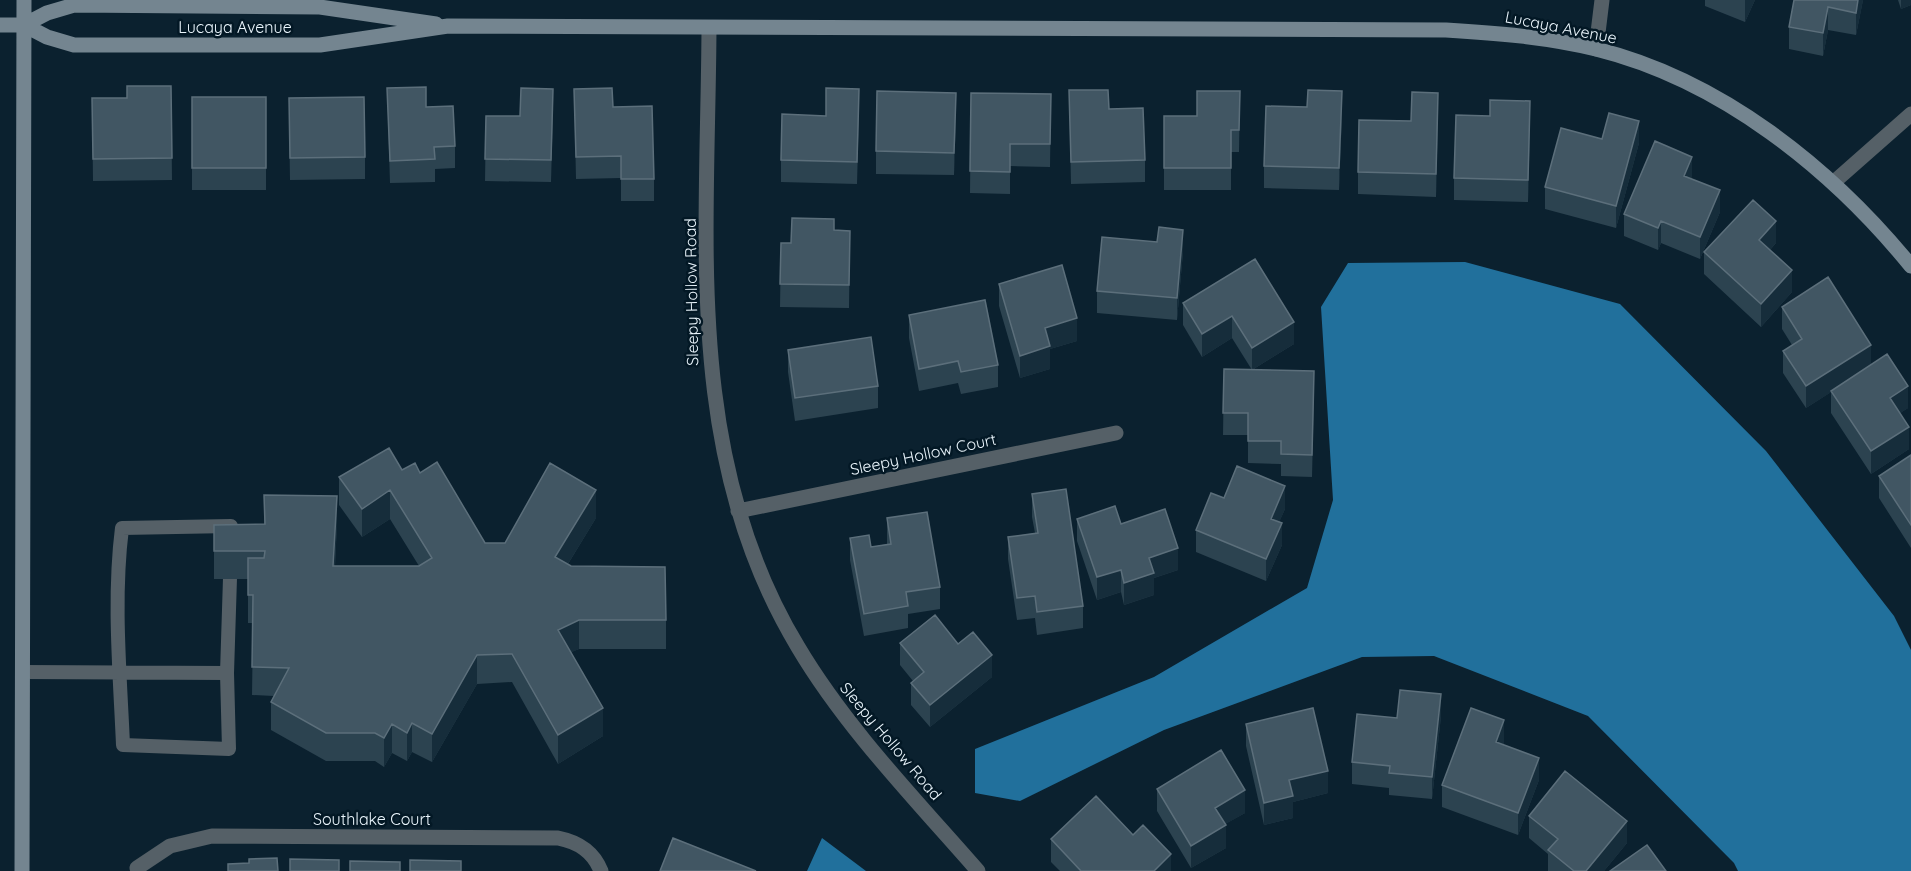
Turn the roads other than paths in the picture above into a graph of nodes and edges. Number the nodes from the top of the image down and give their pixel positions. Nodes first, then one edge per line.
1 (24, 0) edge
2 (1602, 0) edge
3 (0, 25) edge
4 (24, 25) junction
5 (448, 26) junction
6 (709, 28) junction
7 (1596, 49) junction
8 (1911, 114) edge
9 (1834, 182) junction
10 (1911, 266) edge
11 (1116, 433) dead end
12 (738, 511) junction
13 (231, 543) edge
14 (230, 578) dead end
15 (22, 672) junction
16 (120, 672) junction
17 (227, 673) junction
18 (137, 868) dead end
19 (22, 871) edge
20 (601, 871) edge
21 (978, 871) edge

1 - 4 street
2 - 7 street
3 - 4 street, Lucaya Avenue
4 - 5 street, Lucaya Avenue
4 - 5 street, Lucaya Avenue
4 - 15 street
5 - 6 street, Lucaya Avenue
6 - 7 street, Lucaya Avenue
6 - 12 street, Sleepy Hollow Road
7 - 9 street, Lucaya Avenue
8 - 9 street
9 - 10 street, Lucaya Avenue
11 - 12 street, Sleepy Hollow Court
12 - 21 street, Sleepy Hollow Road
13 - 16 lane
14 - 17 lane
15 - 16 lane
15 - 19 street
16 - 17 lane
16 - 17 lane
18 - 20 street, Southlake Court

